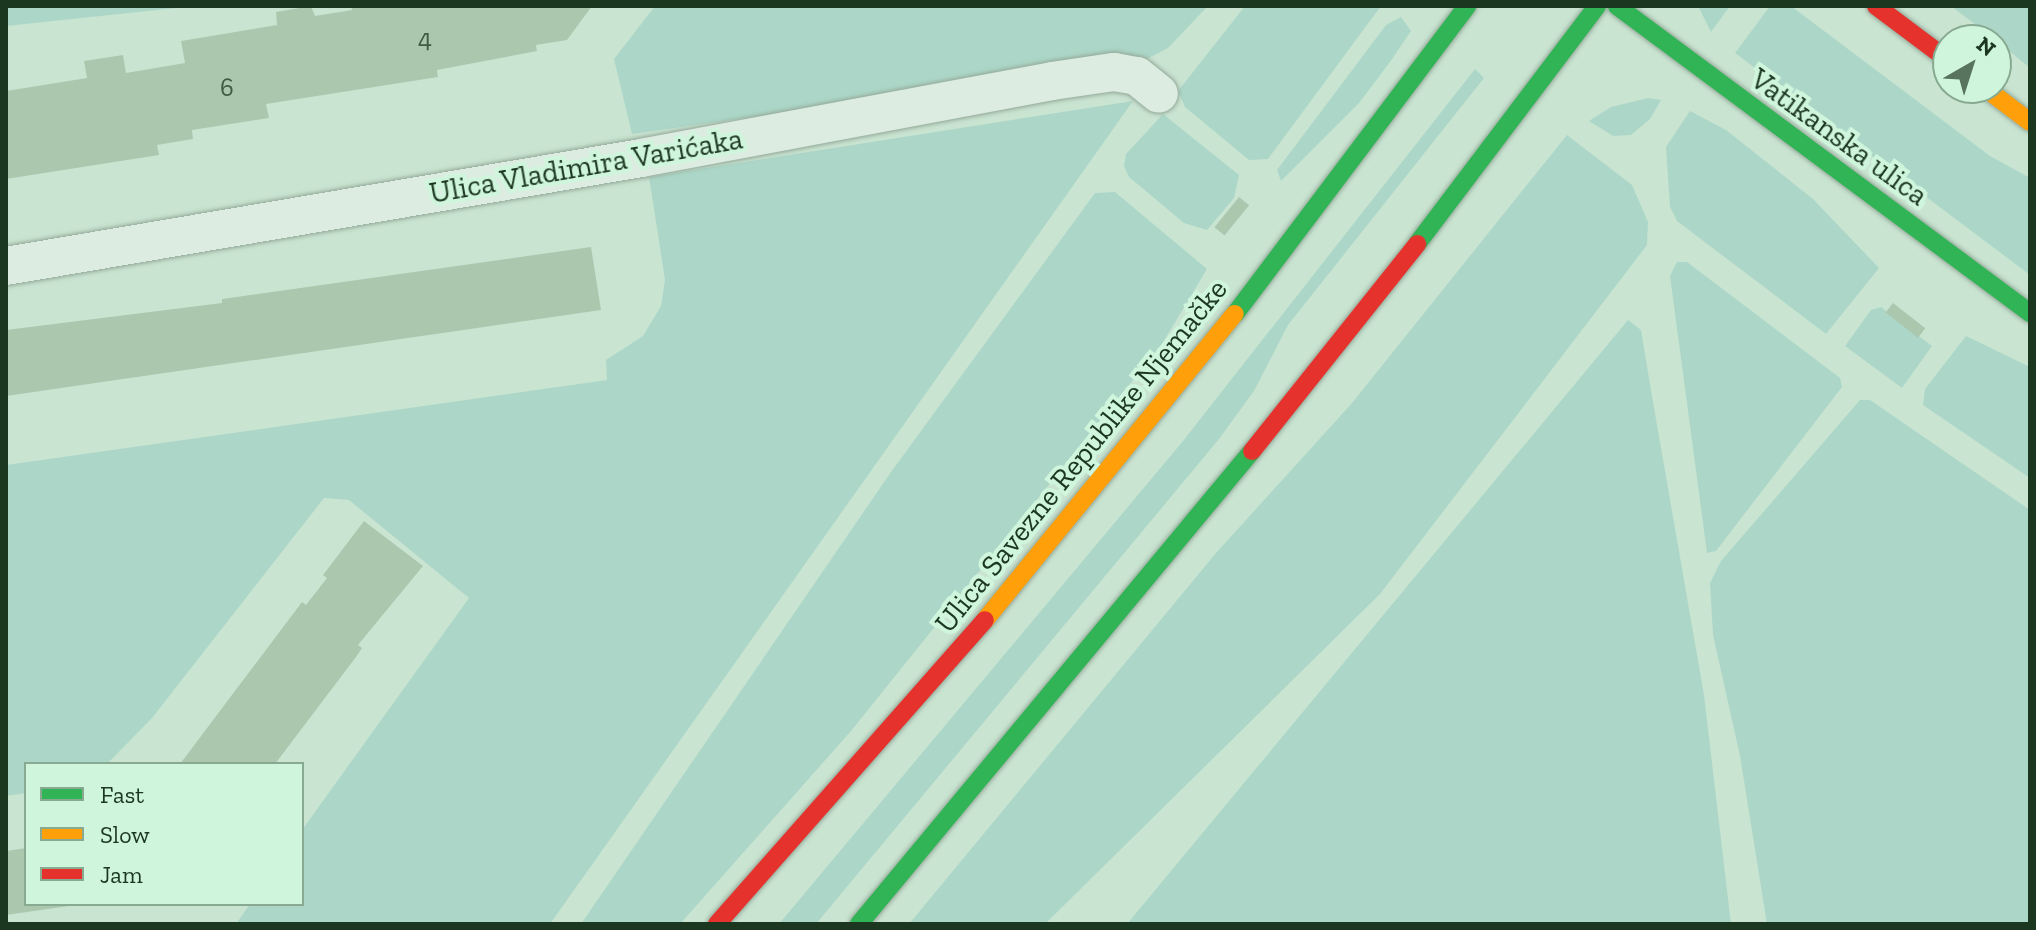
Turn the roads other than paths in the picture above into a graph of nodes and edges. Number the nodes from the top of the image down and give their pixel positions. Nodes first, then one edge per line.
1 (1467, 6) edge
2 (1597, 6) edge
3 (1617, 6) edge
4 (1876, 6) edge
5 (1932, 48) edge
6 (1159, 94) dead end
7 (2006, 104) edge
8 (2030, 122) edge
9 (6, 266) edge
10 (2030, 313) edge
11 (717, 924) edge
12 (859, 924) edge

1 - 11 main road, Ulica Savezne Republike Njemačke
2 - 12 main road
3 - 10 main road, Vatikanska ulica
4 - 5 main road
6 - 9 street, Ulica Vladimira Varićaka
7 - 8 main road

